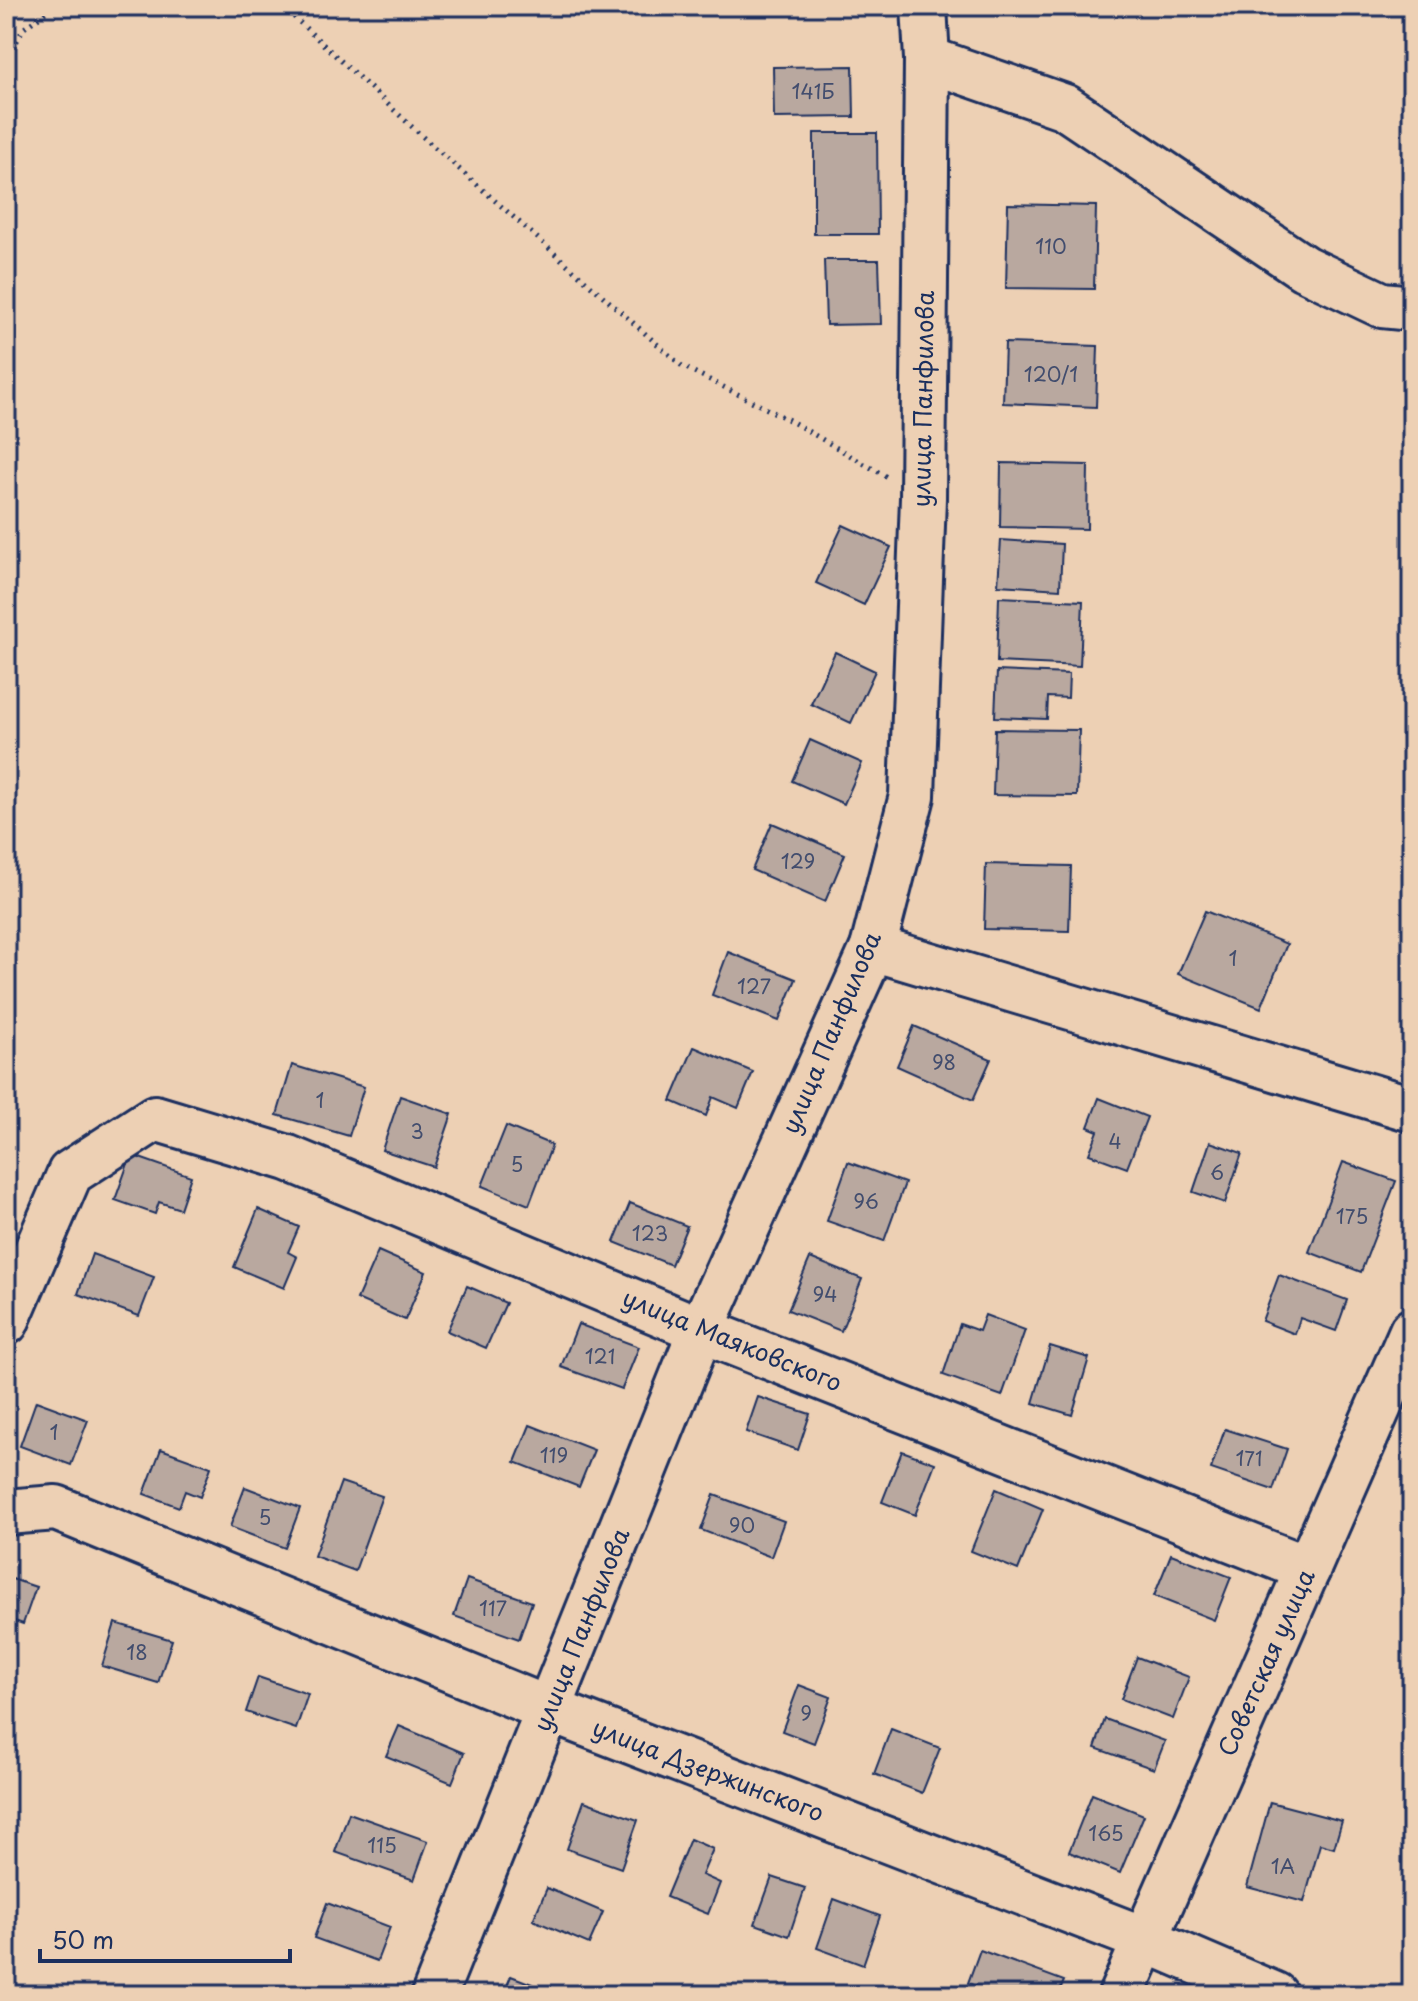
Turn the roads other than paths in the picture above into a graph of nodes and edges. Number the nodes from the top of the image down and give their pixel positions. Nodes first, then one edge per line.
1 (924, 6) edge
2 (927, 59) junction
3 (1412, 308) edge
4 (873, 948) junction
5 (1412, 1109) edge
6 (6, 1322) edge
7 (701, 1330) junction
8 (1412, 1331) edge
9 (6, 1512) edge
10 (1308, 1569) junction
11 (550, 1710) junction
12 (1146, 1940) junction
13 (434, 1995) edge
14 (1121, 1995) edge
15 (1275, 1995) edge

1 - 2 street, улица Панфилова
2 - 3 street
2 - 4 street, улица Панфилова
4 - 5 street
4 - 7 street, улица Панфилова
6 - 7 street, улица Маяковского
7 - 10 street, улица Маяковского
7 - 11 street, улица Панфилова
8 - 10 street, Советская улица
9 - 11 street, улица Дзержинского
10 - 12 street, Советская улица
11 - 12 street, улица Дзержинского
11 - 13 street, улица Панфилова
12 - 14 street, Советская улица
12 - 15 street, улица Дзержинского

